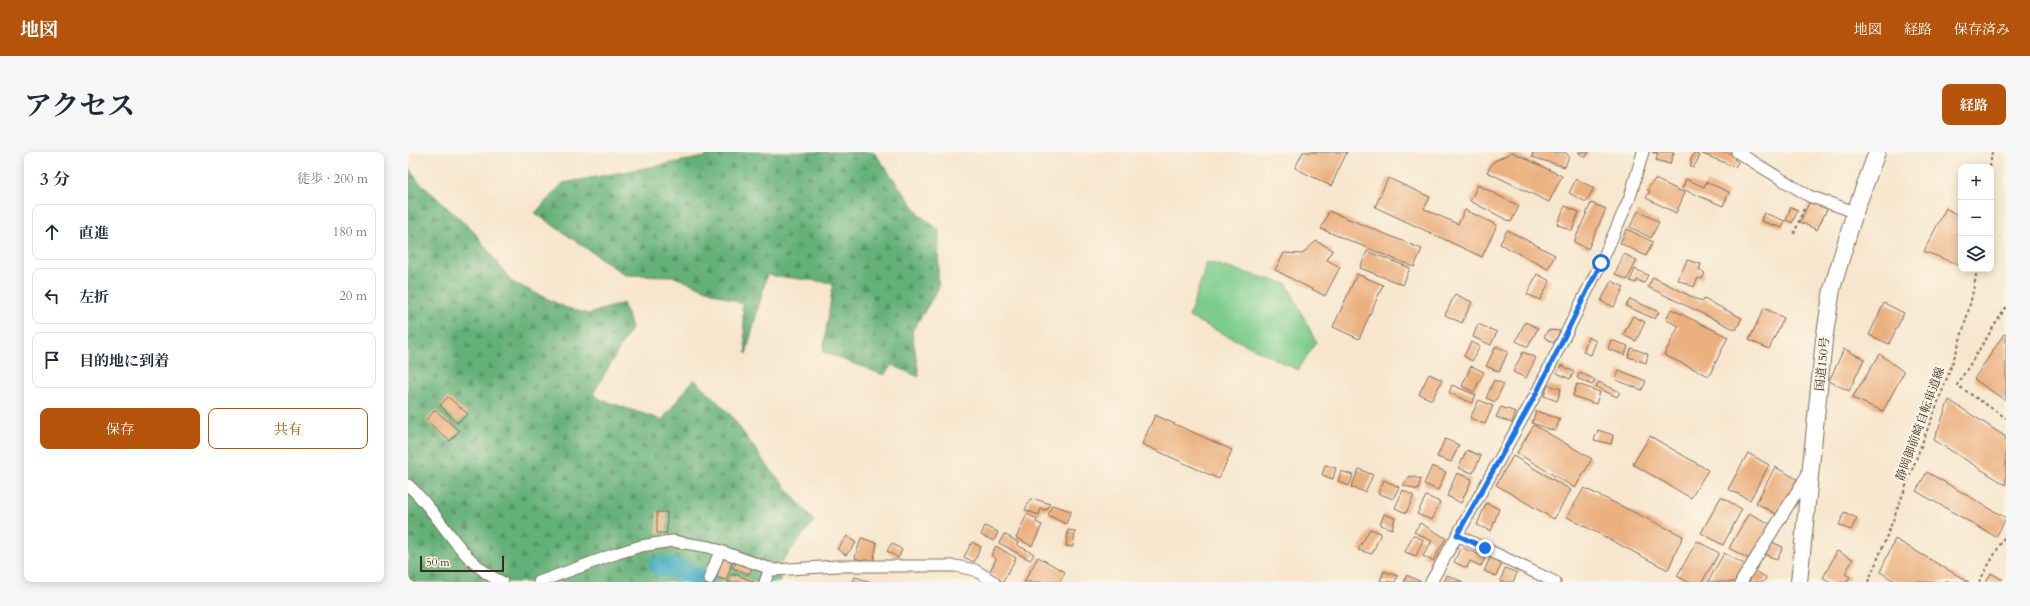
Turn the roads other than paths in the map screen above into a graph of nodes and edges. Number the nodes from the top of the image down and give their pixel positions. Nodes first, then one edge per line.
1 (1644, 152) edge
2 (1737, 152) edge
3 (1877, 152) edge
4 (1855, 212) junction
5 (1810, 469) junction
6 (408, 485) edge
7 (1457, 535) junction
8 (720, 551) junction
9 (770, 568) junction
10 (708, 579) dead end
11 (502, 582) edge
12 (539, 582) edge
13 (765, 582) edge
14 (994, 582) edge
15 (1432, 582) edge
16 (1555, 582) edge
17 (1741, 582) edge
18 (1799, 582) edge

1 - 7 street
2 - 4 street
3 - 4 highway, 国道150号
4 - 5 highway, 国道150号
5 - 17 street
5 - 18 highway, 国道150号
6 - 11 street
7 - 15 street
7 - 16 street
8 - 9 street
8 - 10 street
8 - 12 street
9 - 13 street
9 - 14 street

